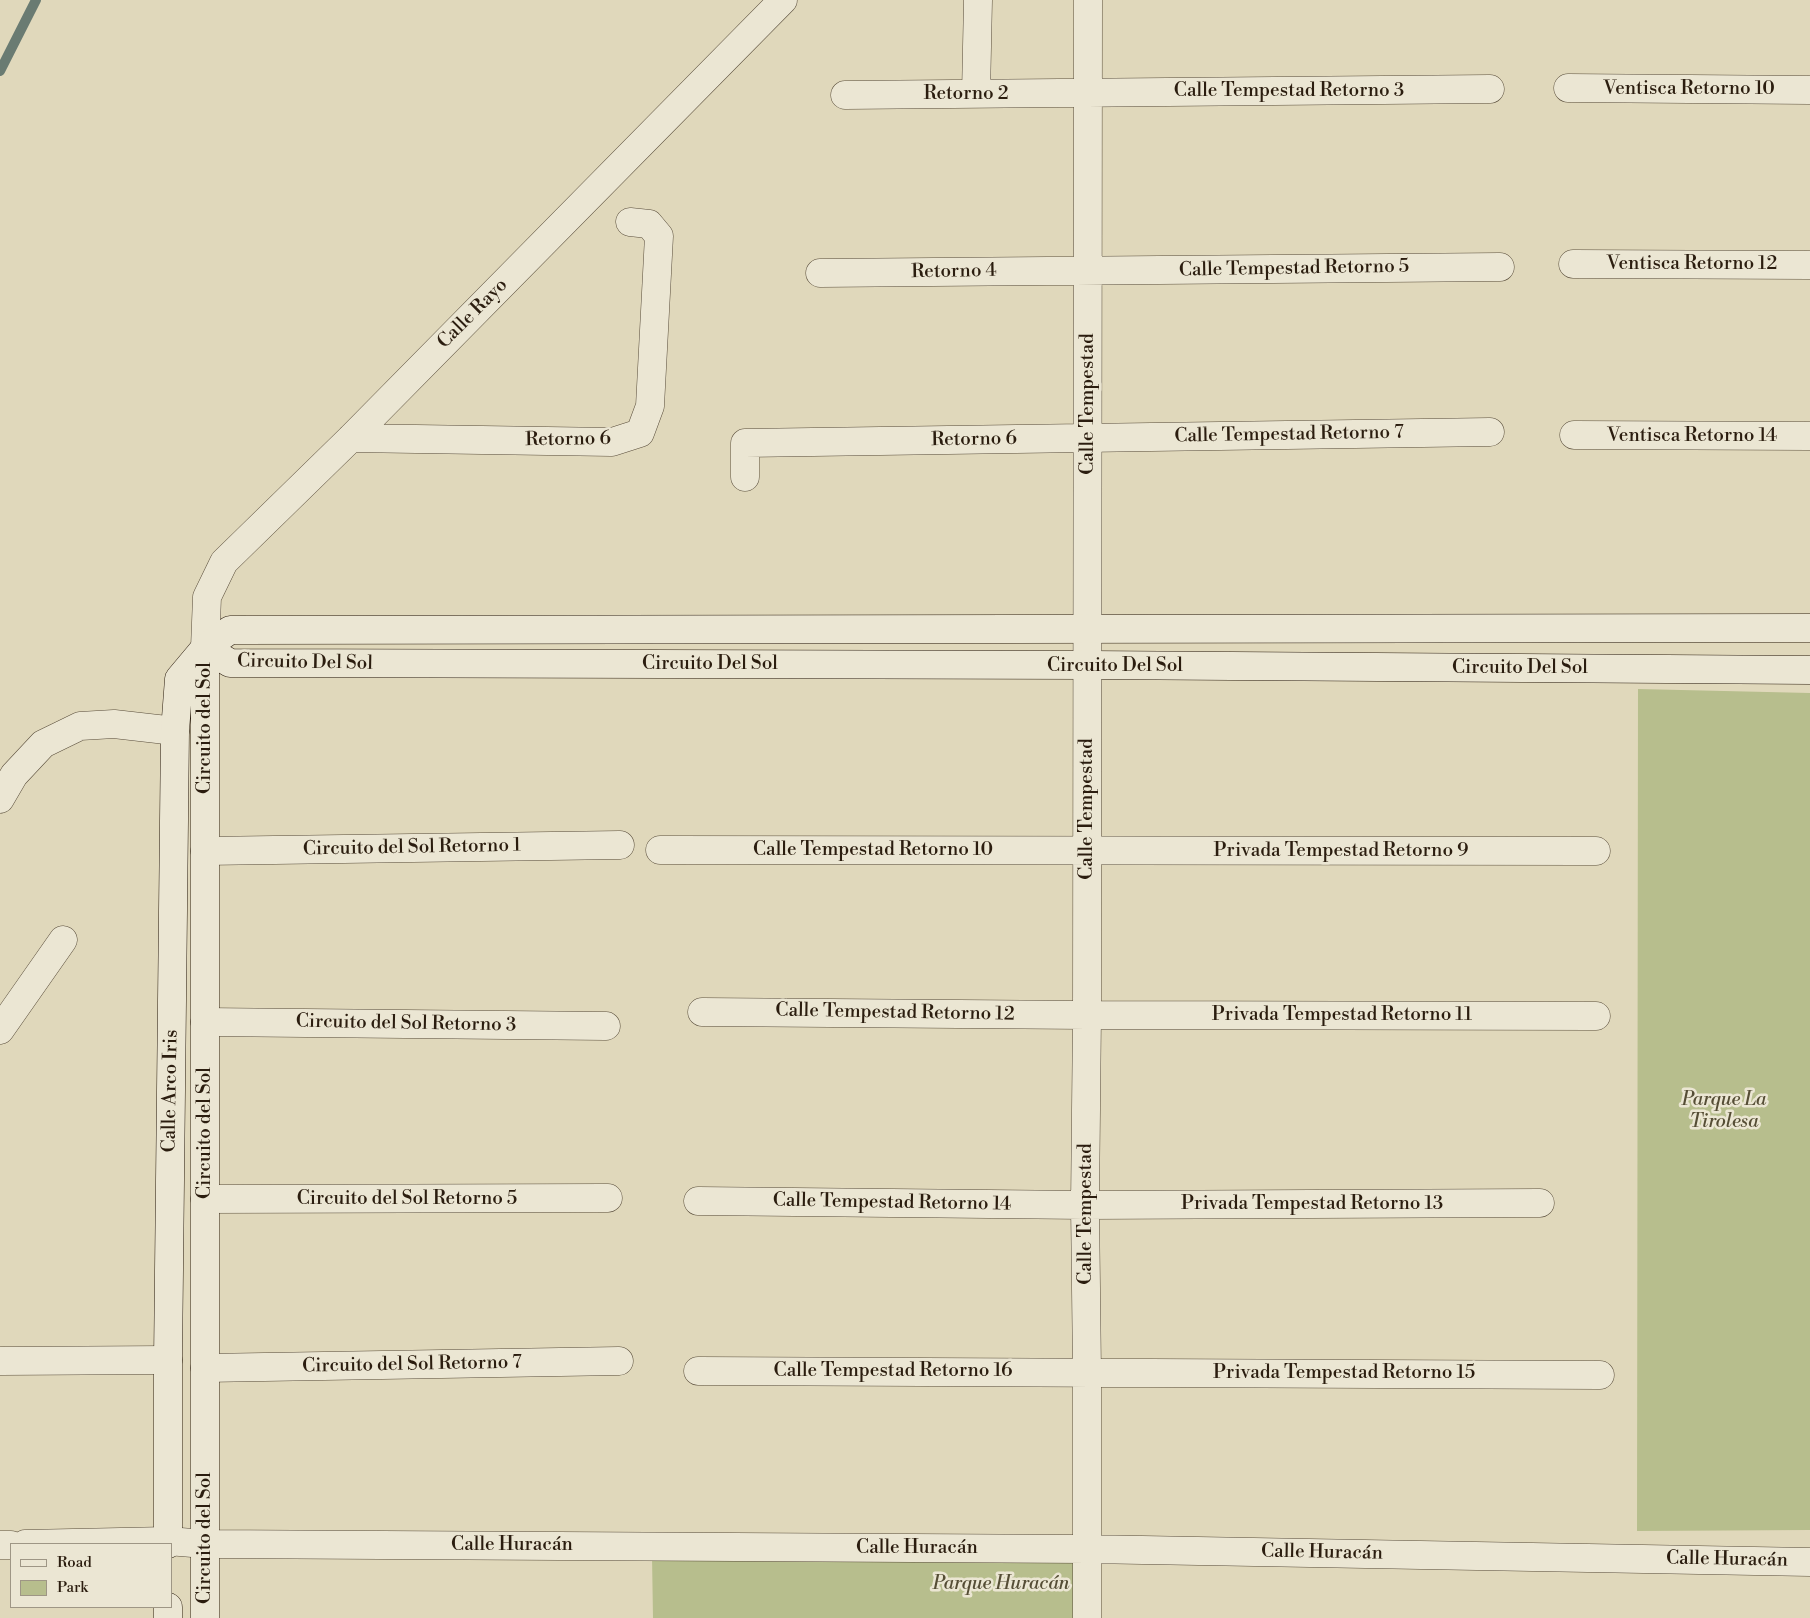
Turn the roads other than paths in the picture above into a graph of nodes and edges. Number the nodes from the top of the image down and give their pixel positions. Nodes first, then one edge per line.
1 (783, 0) edge
2 (978, 0) edge
3 (1088, 0) edge
4 (1568, 88) dead end
5 (1490, 89) dead end
6 (1810, 90) edge
7 (1088, 93) junction
8 (976, 94) junction
9 (845, 95) dead end
10 (630, 222) dead end
11 (1573, 264) dead end
12 (1810, 265) edge
13 (1500, 267) dead end
14 (1088, 271) junction
15 (820, 273) dead end
16 (1490, 432) dead end
17 (1574, 435) dead end
18 (1810, 436) edge
19 (351, 438) junction
20 (1088, 438) junction
21 (745, 477) dead end
22 (1088, 628) junction
23 (1810, 628) edge
24 (205, 648) junction
25 (1088, 665) junction
26 (1810, 670) edge
27 (174, 731) junction
28 (0, 799) edge
29 (620, 844) dead end
30 (660, 850) dead end
31 (1087, 850) junction
32 (205, 851) junction
33 (1596, 851) dead end
34 (63, 940) dead end
35 (702, 1012) dead end
36 (1087, 1015) junction
37 (1596, 1016) dead end
38 (205, 1022) junction
39 (606, 1026) dead end
40 (0, 1030) edge
41 (608, 1198) dead end
42 (205, 1199) junction
43 (698, 1201) dead end
44 (1540, 1203) dead end
45 (1085, 1205) junction
46 (168, 1360) junction
47 (0, 1361) edge
48 (619, 1362) dead end
49 (205, 1368) junction
50 (698, 1371) dead end
51 (1087, 1372) junction
52 (1600, 1375) dead end
53 (168, 1543) edge
54 (172, 1543) edge
55 (205, 1544) junction
56 (1087, 1549) junction
57 (1810, 1562) edge
58 (205, 1618) edge
59 (1087, 1618) edge

1 - 19 street, Calle Rayo
2 - 8 street
3 - 7 street, Calle Tempestad
4 - 6 street, Ventisca Retorno 10
5 - 7 street, Calle Tempestad Retorno 3
7 - 8 street, Retorno 2
7 - 14 street, Calle Tempestad
8 - 9 street, Retorno 2
10 - 19 street, Retorno 6
11 - 12 street, Ventisca Retorno 12
13 - 14 street, Calle Tempestad Retorno 5
14 - 15 street, Retorno 4
14 - 20 street, Calle Tempestad
16 - 20 street, Calle Tempestad Retorno 7
17 - 18 street, Ventisca Retorno 14
19 - 24 street, Calle Rayo
20 - 21 street, Retorno 6
20 - 22 street, Calle Tempestad
22 - 23 street, Circuito Del Sol
22 - 24 street, Circuito Del Sol
22 - 25 street, Calle Tempestad
24 - 25 street, Circuito Del Sol
24 - 27 street, Calle Arco Iris
24 - 32 street, Circuito del Sol
25 - 26 street, Circuito Del Sol
25 - 31 street, Calle Tempestad
27 - 28 street
27 - 46 street, Calle Arco Iris
29 - 32 street, Circuito del Sol Retorno 1
30 - 31 street, Calle Tempestad Retorno 10
31 - 33 street, Privada Tempestad Retorno 9
31 - 36 street, Calle Tempestad
32 - 38 street, Circuito del Sol
34 - 40 street
35 - 36 street, Calle Tempestad Retorno 12
36 - 37 street, Privada Tempestad Retorno 11
36 - 45 street, Calle Tempestad
38 - 39 street, Circuito del Sol Retorno 3
38 - 42 street, Circuito del Sol
41 - 42 street, Circuito del Sol Retorno 5
42 - 49 street, Circuito del Sol
43 - 45 street, Calle Tempestad Retorno 14
44 - 45 street, Privada Tempestad Retorno 13
45 - 51 street, Calle Tempestad
46 - 47 street
46 - 53 street, Calle Arco Iris
48 - 49 street, Circuito del Sol Retorno 7
49 - 55 street, Circuito del Sol
50 - 51 street, Calle Tempestad Retorno 16
51 - 52 street, Privada Tempestad Retorno 15
51 - 56 street, Calle Tempestad
54 - 55 street, Calle Huracán
55 - 56 street, Calle Huracán
55 - 58 street, Circuito del Sol
56 - 57 street, Calle Huracán
56 - 59 street, Calle Tempestad

